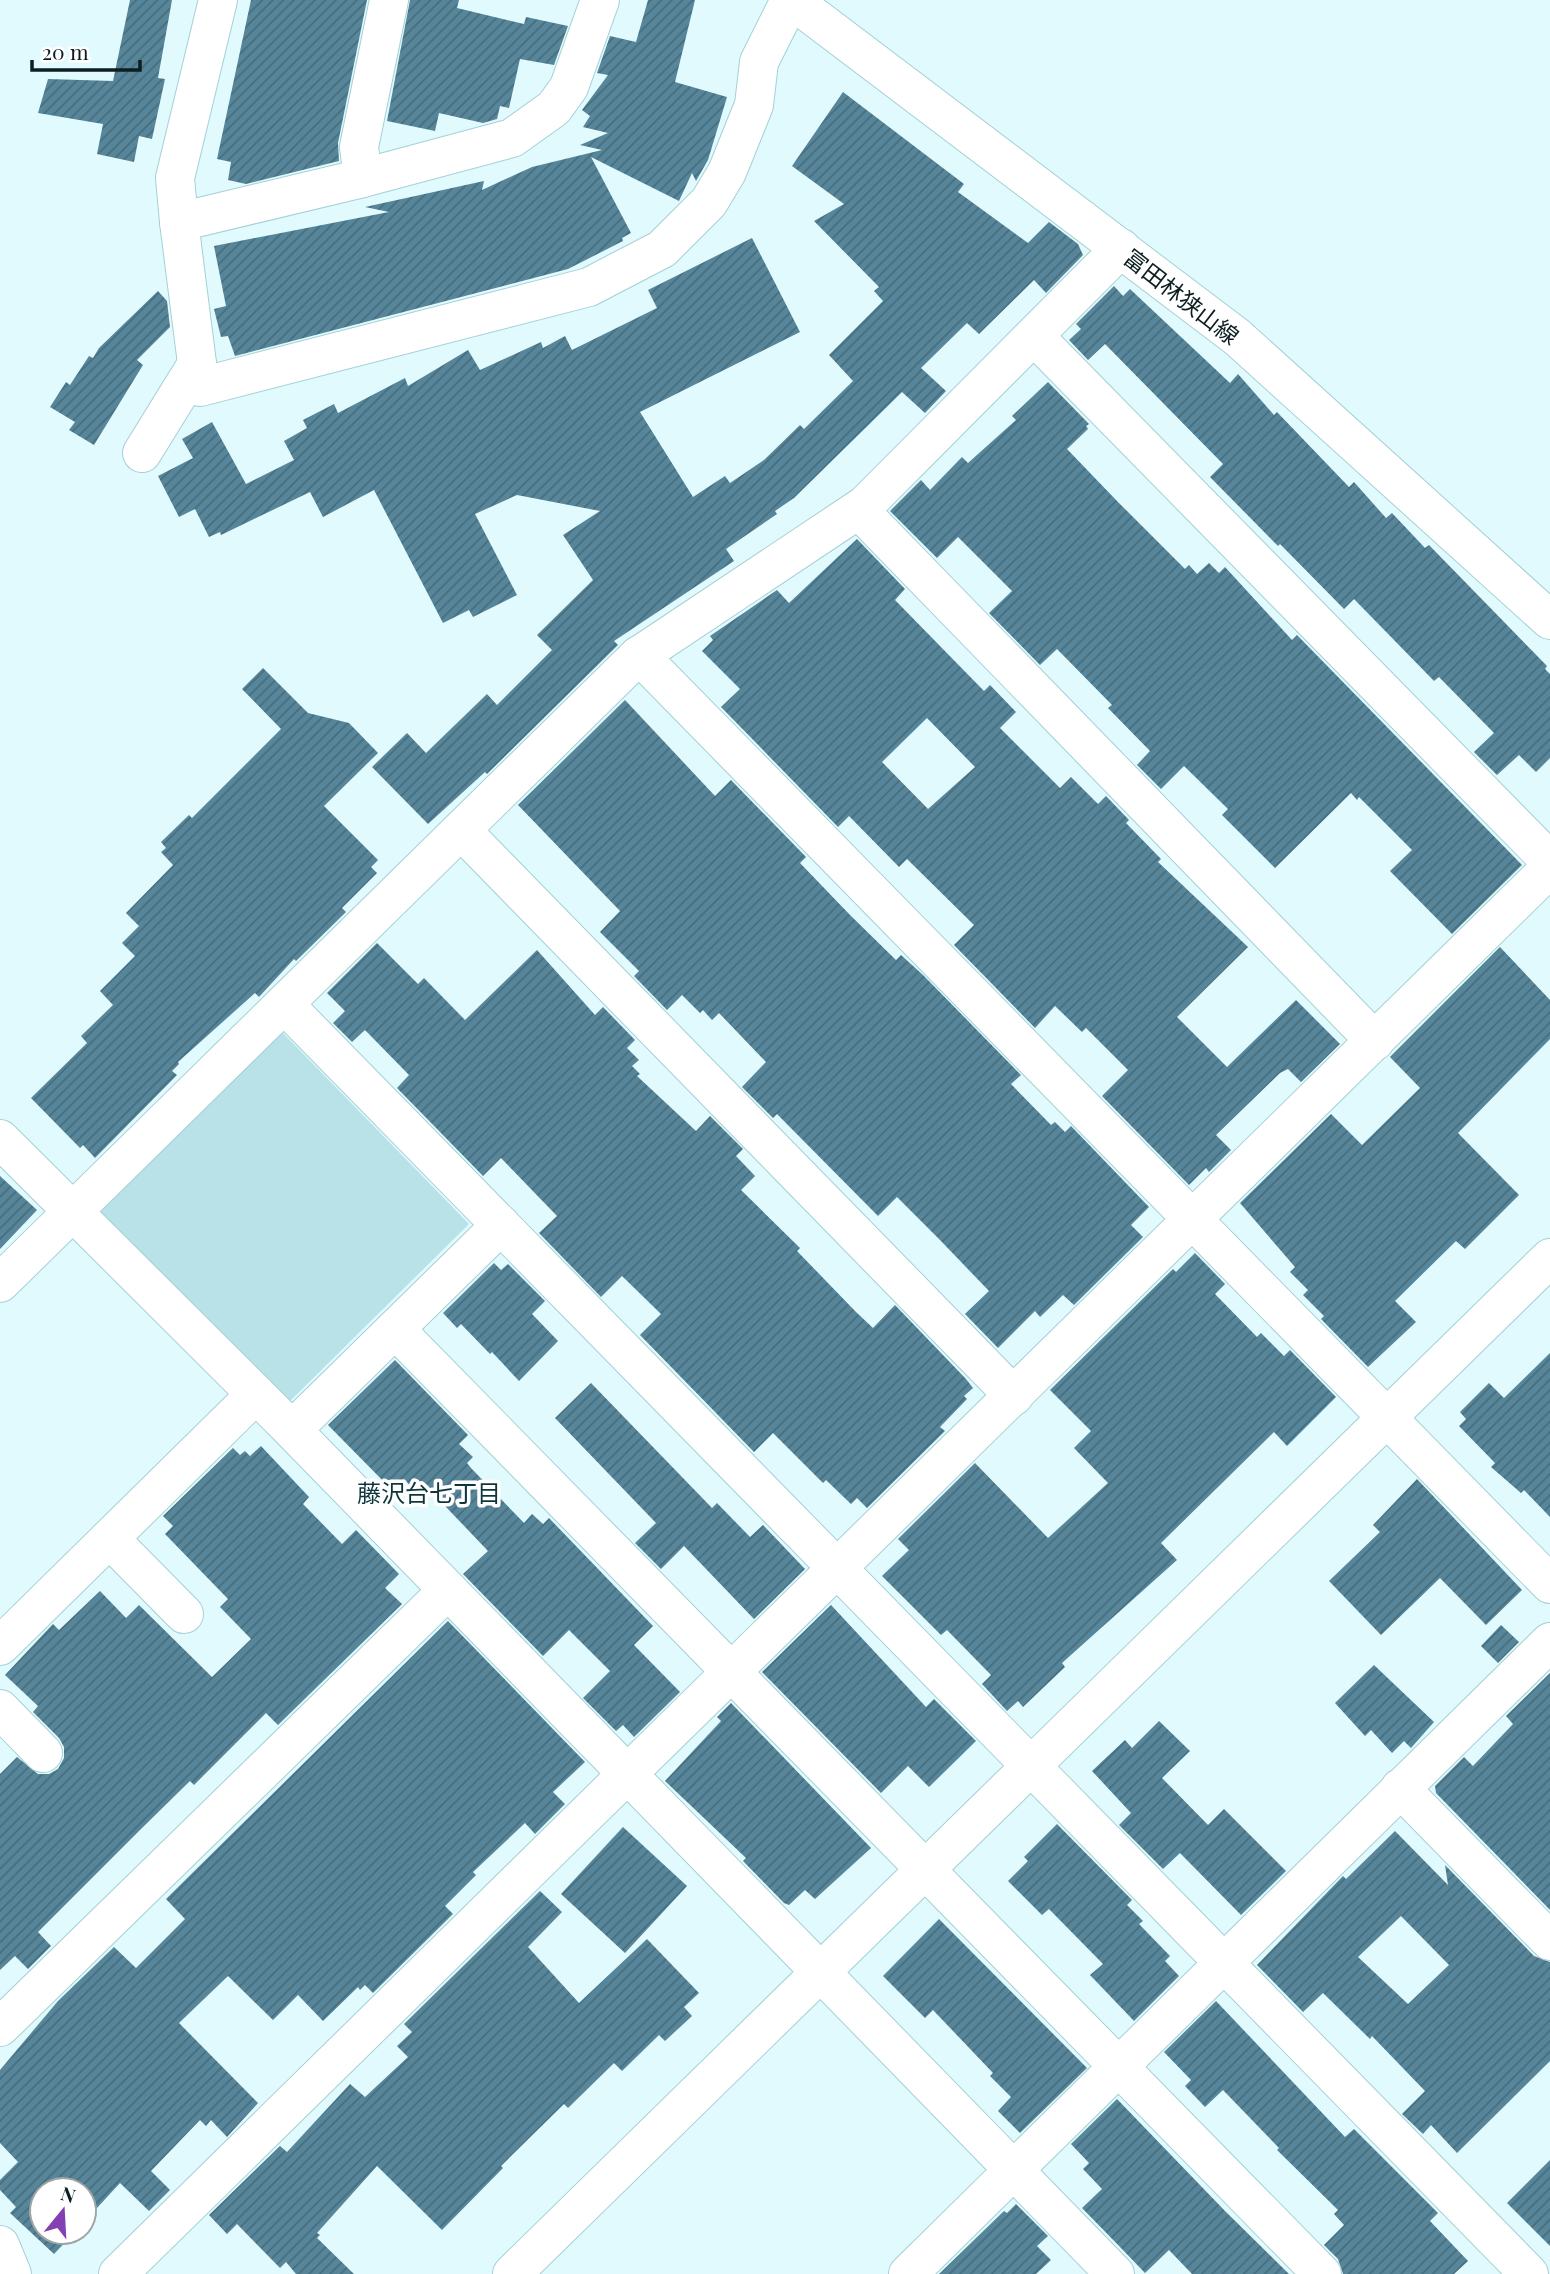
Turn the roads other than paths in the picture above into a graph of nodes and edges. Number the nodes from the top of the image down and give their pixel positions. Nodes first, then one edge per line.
1 (218, 0) edge
2 (389, 0) edge
3 (791, 0) edge
4 (591, 2) edge
5 (363, 178) junction
6 (179, 222) junction
7 (1121, 248) junction
8 (1034, 336) junction
9 (197, 364) junction
10 (142, 453) dead end
11 (859, 510) junction
12 (1550, 620) edge
13 (639, 655) junction
14 (461, 830) junction
15 (1550, 861) edge
16 (1550, 868) edge
17 (284, 1004) junction
18 (1375, 1041) junction
19 (0, 1139) edge
20 (73, 1212) junction
21 (1192, 1220) junction
22 (501, 1225) junction
23 (1550, 1258) edge
24 (0, 1283) edge
25 (395, 1329) junction
26 (256, 1394) junction
27 (1014, 1395) junction
28 (1386, 1416) junction
29 (292, 1430) junction
30 (110, 1539) junction
31 (838, 1569) junction
32 (1550, 1584) edge
33 (447, 1590) junction
34 (184, 1614) dead end
35 (1550, 1642) edge
36 (0, 1646) edge
37 (732, 1672) junction
38 (0, 1710) edge
39 (43, 1753) dead end
40 (1030, 1765) junction
41 (628, 1773) junction
42 (1401, 1788) junction
43 (925, 1869) junction
44 (1550, 1941) edge
45 (1223, 1962) junction
46 (821, 1970) junction
47 (0, 2027) edge
48 (1119, 2066) junction
49 (1012, 2171) junction
50 (0, 2245) edge
51 (12, 2274) edge
52 (118, 2274) edge
53 (512, 2274) edge
54 (908, 2274) edge
55 (1115, 2274) edge
56 (1322, 2274) edge
57 (1529, 2274) edge

1 - 6 street
2 - 5 street
3 - 7 street, 富田林狭山線
3 - 9 street
4 - 5 street
5 - 6 street
6 - 9 street
7 - 8 street
7 - 12 street, 富田林狭山線
8 - 11 street
8 - 15 street
9 - 10 street
11 - 13 street
11 - 18 street
13 - 14 street
13 - 21 street
14 - 17 street
14 - 27 street
16 - 18 street
17 - 20 street
17 - 22 street
18 - 21 street
19 - 20 street
20 - 24 street
20 - 26 street
21 - 27 street
21 - 28 street
22 - 25 street
22 - 31 street
23 - 28 street
25 - 29 street
25 - 37 street
26 - 29 street
26 - 30 street
27 - 31 street
28 - 32 street
28 - 40 street
29 - 33 street
30 - 34 street
30 - 36 street
31 - 37 street
31 - 40 street
33 - 41 street
33 - 47 street
35 - 42 street
37 - 41 street
37 - 43 street
38 - 39 street
40 - 43 street
40 - 45 street
41 - 46 street
41 - 52 street
42 - 44 street
42 - 45 street
43 - 46 street
43 - 48 street
45 - 48 street
45 - 57 street
46 - 49 street
46 - 53 street
48 - 49 street
48 - 56 street
49 - 54 street
49 - 55 street
50 - 51 street

